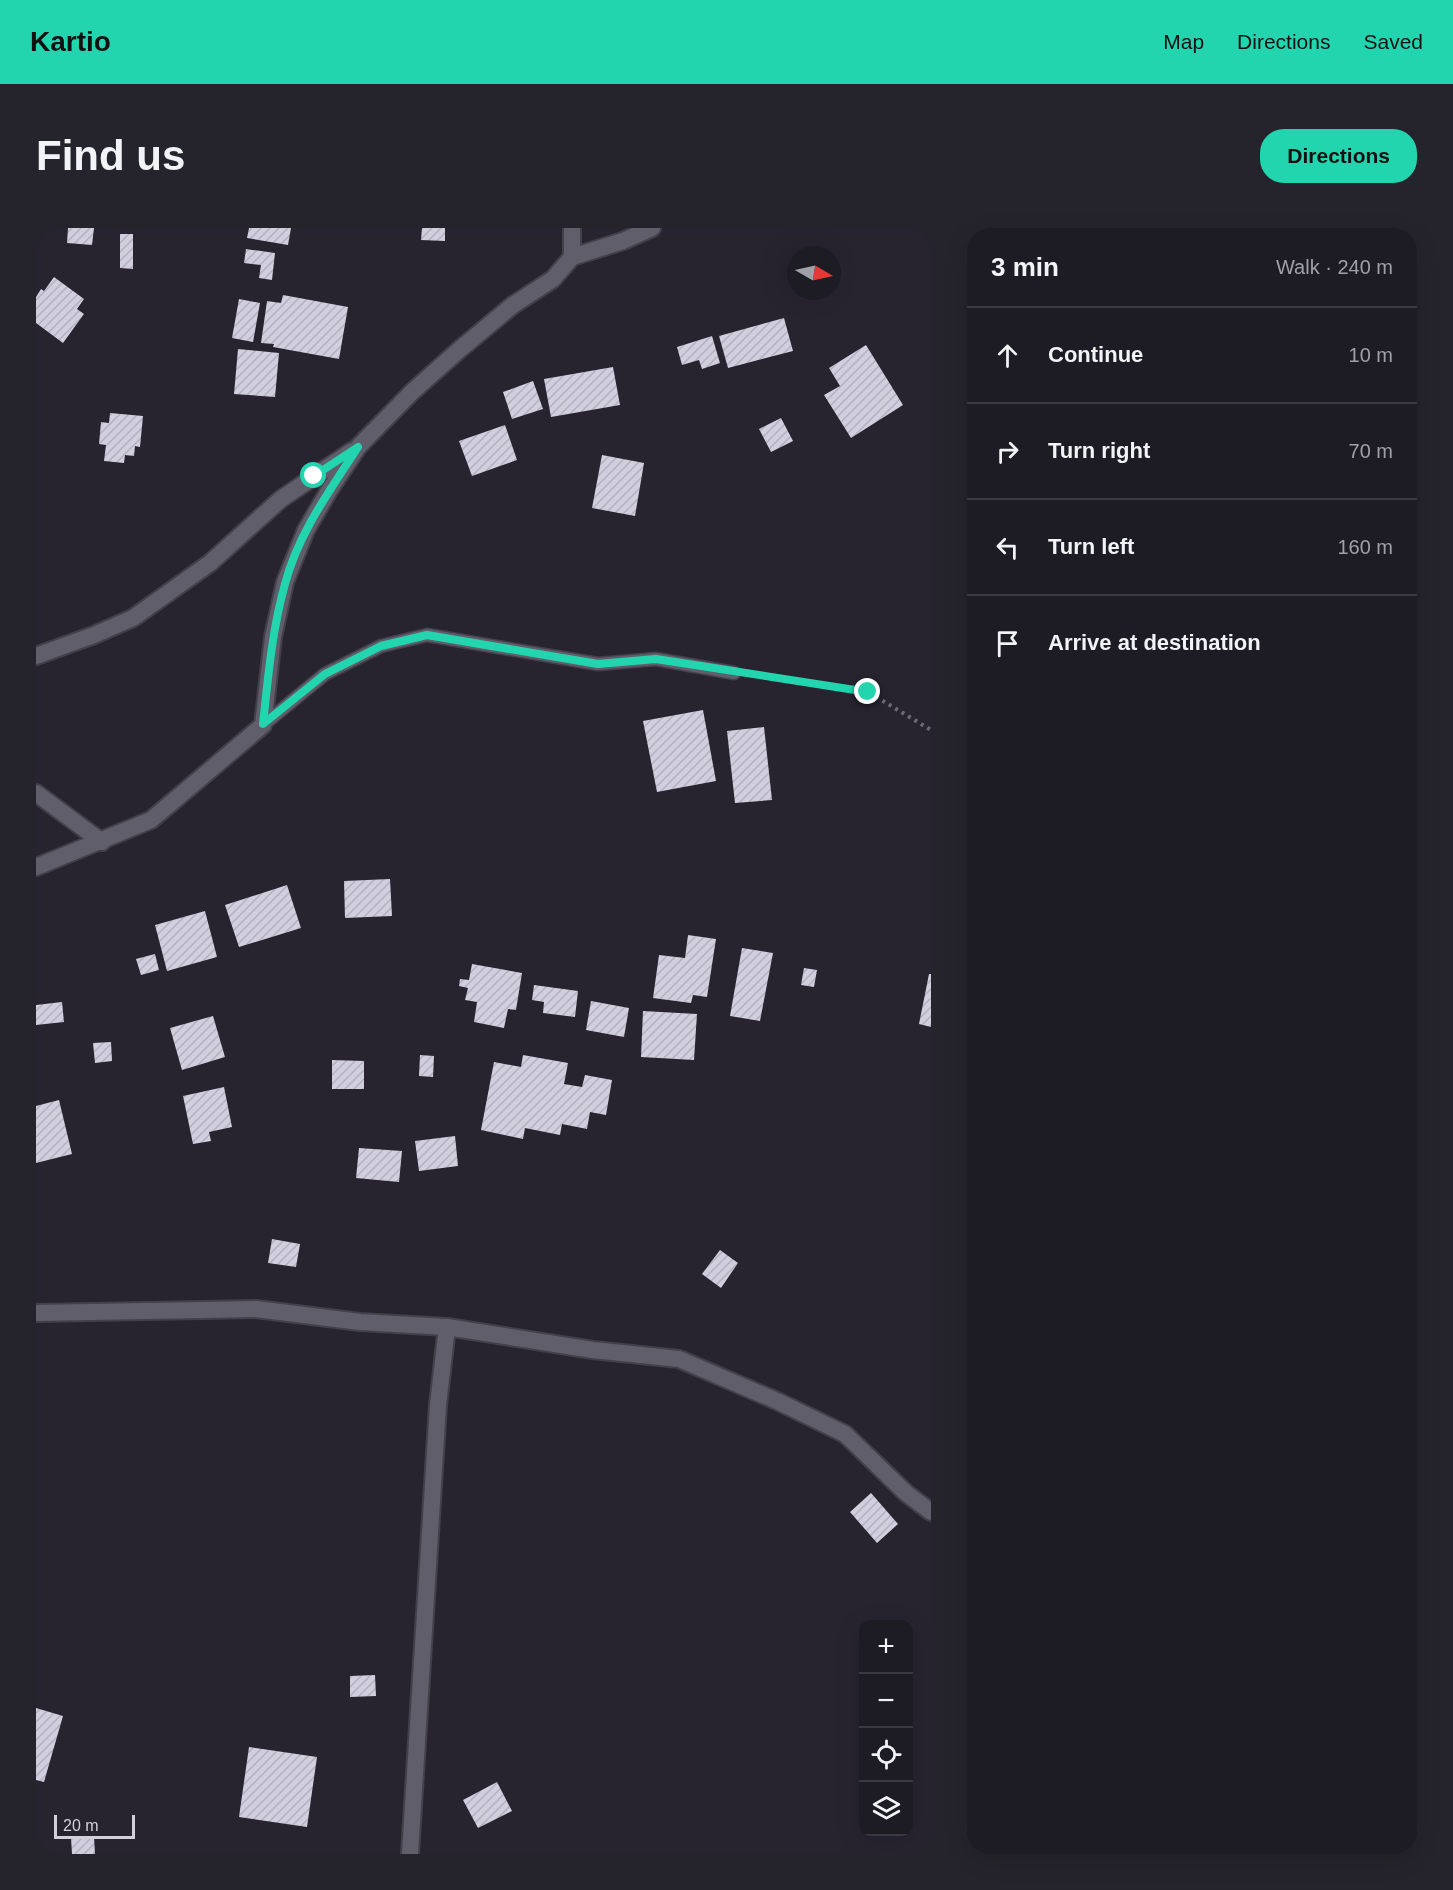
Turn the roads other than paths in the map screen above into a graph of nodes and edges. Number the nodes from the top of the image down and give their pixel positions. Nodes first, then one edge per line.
1 (572, 228) edge
2 (652, 228) edge
3 (572, 257) junction
4 (358, 447) junction
5 (36, 656) edge
6 (734, 672) road end
7 (263, 724) junction
8 (36, 793) edge
9 (102, 842) junction
10 (36, 867) edge
11 (36, 1313) edge
12 (447, 1327) junction
13 (931, 1512) edge
14 (410, 1854) edge

1 - 3 street
2 - 3 street
3 - 4 street
4 - 5 street
4 - 7 street
6 - 7 lane
7 - 9 street
8 - 9 street
9 - 10 street
11 - 12 street
12 - 13 street
12 - 14 street

